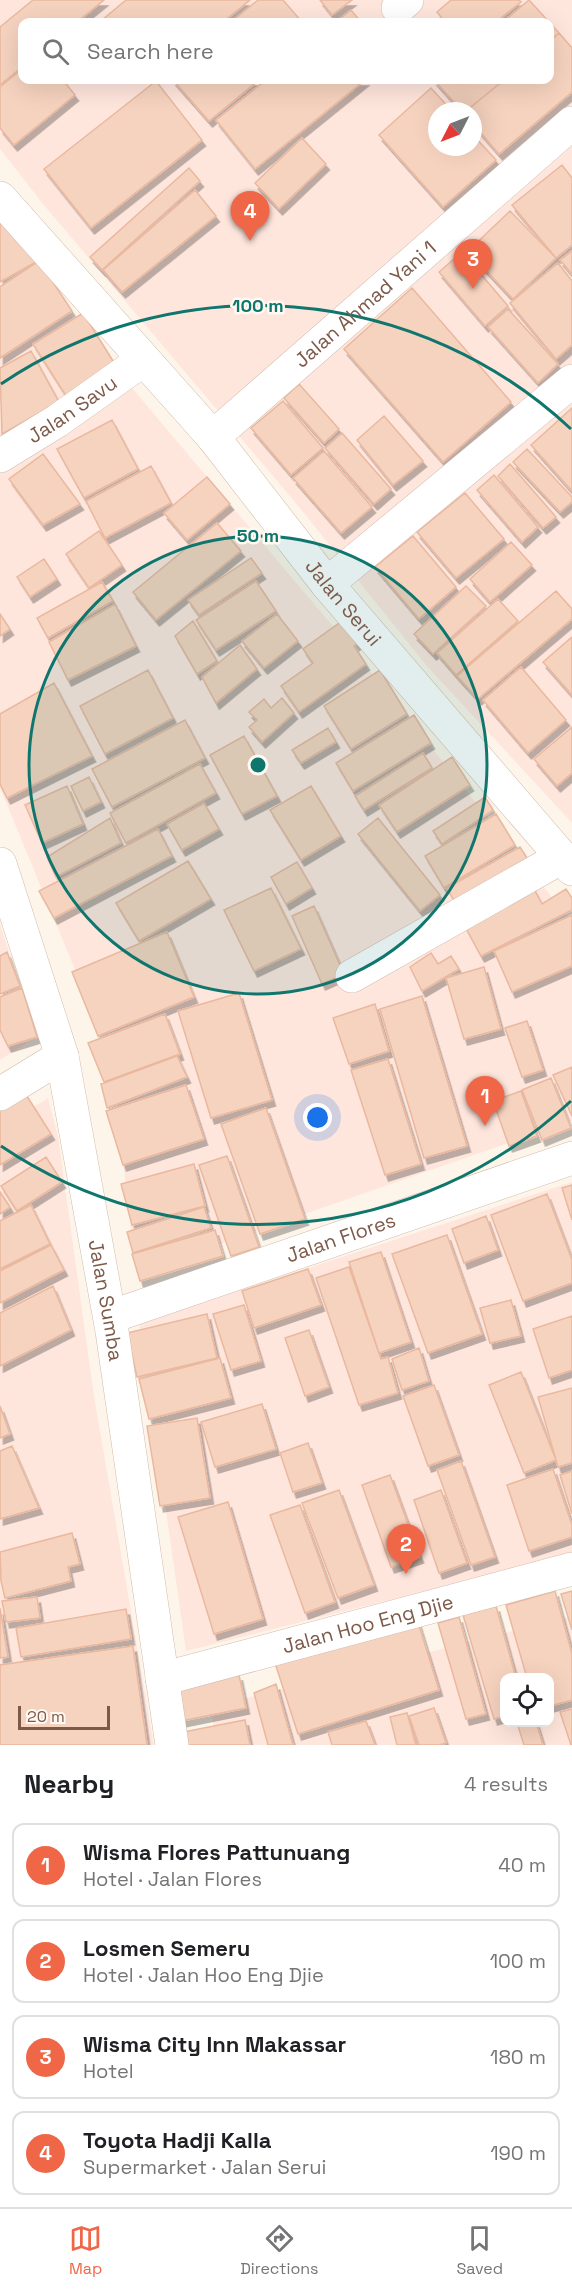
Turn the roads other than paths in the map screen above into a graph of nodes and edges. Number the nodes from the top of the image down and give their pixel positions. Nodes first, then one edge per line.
1 (572, 123) edge
2 (0, 198) edge
3 (143, 360) junction
4 (572, 381) edge
5 (213, 437) junction
6 (0, 456) edge
7 (327, 584) junction
8 (567, 863) edge
9 (0, 864) edge
10 (352, 976) dead end
11 (62, 1056) junction
12 (0, 1094) edge
13 (572, 1158) edge
14 (110, 1317) junction
15 (572, 1569) edge
16 (162, 1679) junction
17 (171, 1745) edge

1 - 5 street, Jalan Ahmad Yani 1
2 - 3 street, Jalan Serui
3 - 5 street, Jalan Serui
3 - 6 street, Jalan Savu
4 - 7 street
5 - 7 street, Jalan Serui
7 - 8 street, Jalan Serui
8 - 10 street
9 - 11 street, Jalan Sumba
11 - 12 street
11 - 14 street, Jalan Sumba
13 - 14 street, Jalan Flores
14 - 16 street, Jalan Sumba
15 - 16 street, Jalan Hoo Eng Djie
16 - 17 street, Jalan Sumba

